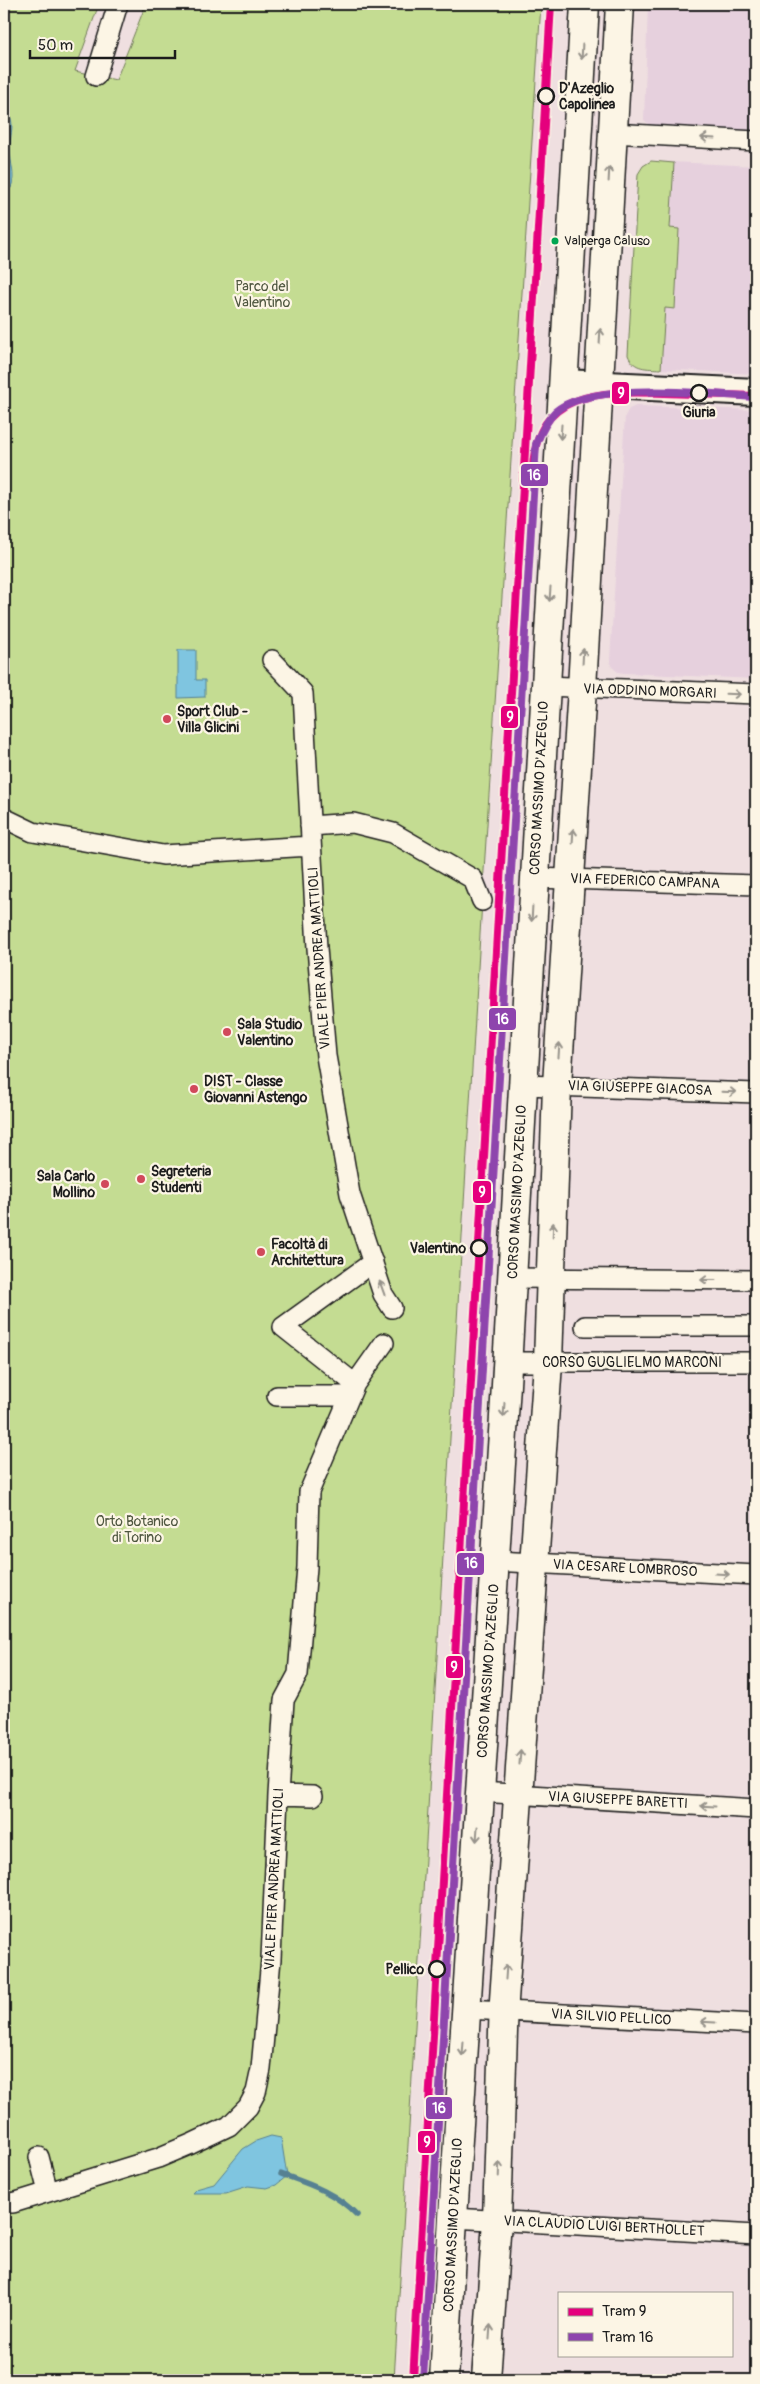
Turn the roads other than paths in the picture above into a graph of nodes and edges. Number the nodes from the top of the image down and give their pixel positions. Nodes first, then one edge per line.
1 (118, 4) edge
2 (585, 4) edge
3 (620, 4) edge
4 (96, 76) dead end
5 (612, 133) junction
6 (756, 141) edge
7 (564, 383) junction
8 (598, 384) junction
9 (756, 392) edge
10 (272, 660) dead end
11 (545, 686) junction
12 (582, 688) junction
13 (756, 694) edge
14 (4, 818) edge
15 (310, 826) junction
16 (311, 846) junction
17 (534, 878) junction
18 (570, 879) junction
19 (756, 885) edge
20 (482, 901) dead end
21 (523, 1085) junction
22 (557, 1085) junction
23 (756, 1093) edge
24 (374, 1264) junction
25 (512, 1278) junction
26 (551, 1279) junction
27 (756, 1280) edge
28 (392, 1308) dead end
29 (585, 1326) dead end
30 (756, 1326) edge
31 (384, 1343) dead end
32 (507, 1362) junction
33 (756, 1362) edge
34 (548, 1363) junction
35 (352, 1390) junction
36 (277, 1396) dead end
37 (494, 1560) junction
38 (534, 1563) junction
39 (756, 1575) edge
40 (480, 1792) junction
41 (517, 1794) junction
42 (278, 1795) junction
43 (313, 1796) dead end
44 (756, 1809) edge
45 (466, 2009) junction
46 (504, 2011) junction
47 (756, 2024) edge
48 (39, 2157) dead end
49 (48, 2192) junction
50 (4, 2202) edge
51 (453, 2218) junction
52 (497, 2220) junction
53 (756, 2235) edge
54 (444, 2380) edge
55 (486, 2380) edge

1 - 4 street
2 -> 7 main road, CORSO MASSIMO D'AZEGLIO
3 - 5 main road
6 -> 5 street
8 -> 5 main road
7 - 8 street
7 -> 11 main road, CORSO MASSIMO D'AZEGLIO
8 - 9 street
12 -> 8 main road
10 - 15 street, VIALE PIER ANDREA MATTIOLI
11 - 12 street, VIA ODDINO MORGARI
11 - 17 main road, CORSO MASSIMO D'AZEGLIO
12 -> 13 street, VIA ODDINO MORGARI
18 -> 12 main road
14 - 16 street
15 - 16 street, VIALE PIER ANDREA MATTIOLI
15 - 20 street
16 - 24 street, VIALE PIER ANDREA MATTIOLI
17 - 18 street, VIA FEDERICO CAMPANA
17 -> 21 main road, CORSO MASSIMO D'AZEGLIO
18 - 19 street, VIA FEDERICO CAMPANA
22 -> 18 main road
21 - 22 street, VIA GIUSEPPE GIACOSA
21 - 25 main road, CORSO MASSIMO D'AZEGLIO
22 -> 23 street, VIA GIUSEPPE GIACOSA
26 -> 22 main road
28 -> 24 street, VIALE PIER ANDREA MATTIOLI
24 - 35 street
25 - 26 street
25 - 32 main road, CORSO MASSIMO D'AZEGLIO
27 -> 26 street
26 - 34 main road
29 - 30 street
31 - 35 street, VIALE PIER ANDREA MATTIOLI
32 - 34 street, CORSO GUGLIELMO MARCONI
32 -> 37 main road, CORSO MASSIMO D'AZEGLIO
33 - 34 street, CORSO GUGLIELMO MARCONI
34 - 38 main road
35 - 36 street
35 - 42 street, VIALE PIER ANDREA MATTIOLI
37 - 38 street, VIA CESARE LOMBROSO
37 - 40 main road, CORSO MASSIMO D'AZEGLIO
38 -> 39 street, VIA CESARE LOMBROSO
41 -> 38 main road
40 - 41 street, VIA GIUSEPPE BARETTI
40 -> 45 main road, CORSO MASSIMO D'AZEGLIO
44 -> 41 street, VIA GIUSEPPE BARETTI
46 -> 41 main road
42 - 43 street
42 - 49 street, VIALE PIER ANDREA MATTIOLI
45 - 46 street, VIA SILVIO PELLICO
45 -> 51 main road, CORSO MASSIMO D'AZEGLIO
47 -> 46 street, VIA SILVIO PELLICO
52 -> 46 main road
48 - 49 street
49 - 50 street, VIALE PIER ANDREA MATTIOLI
51 - 52 street, VIA CLAUDIO LUIGI BERTHOLLET
51 - 54 main road, CORSO MASSIMO D'AZEGLIO
52 - 53 street, VIA CLAUDIO LUIGI BERTHOLLET
55 -> 52 main road

